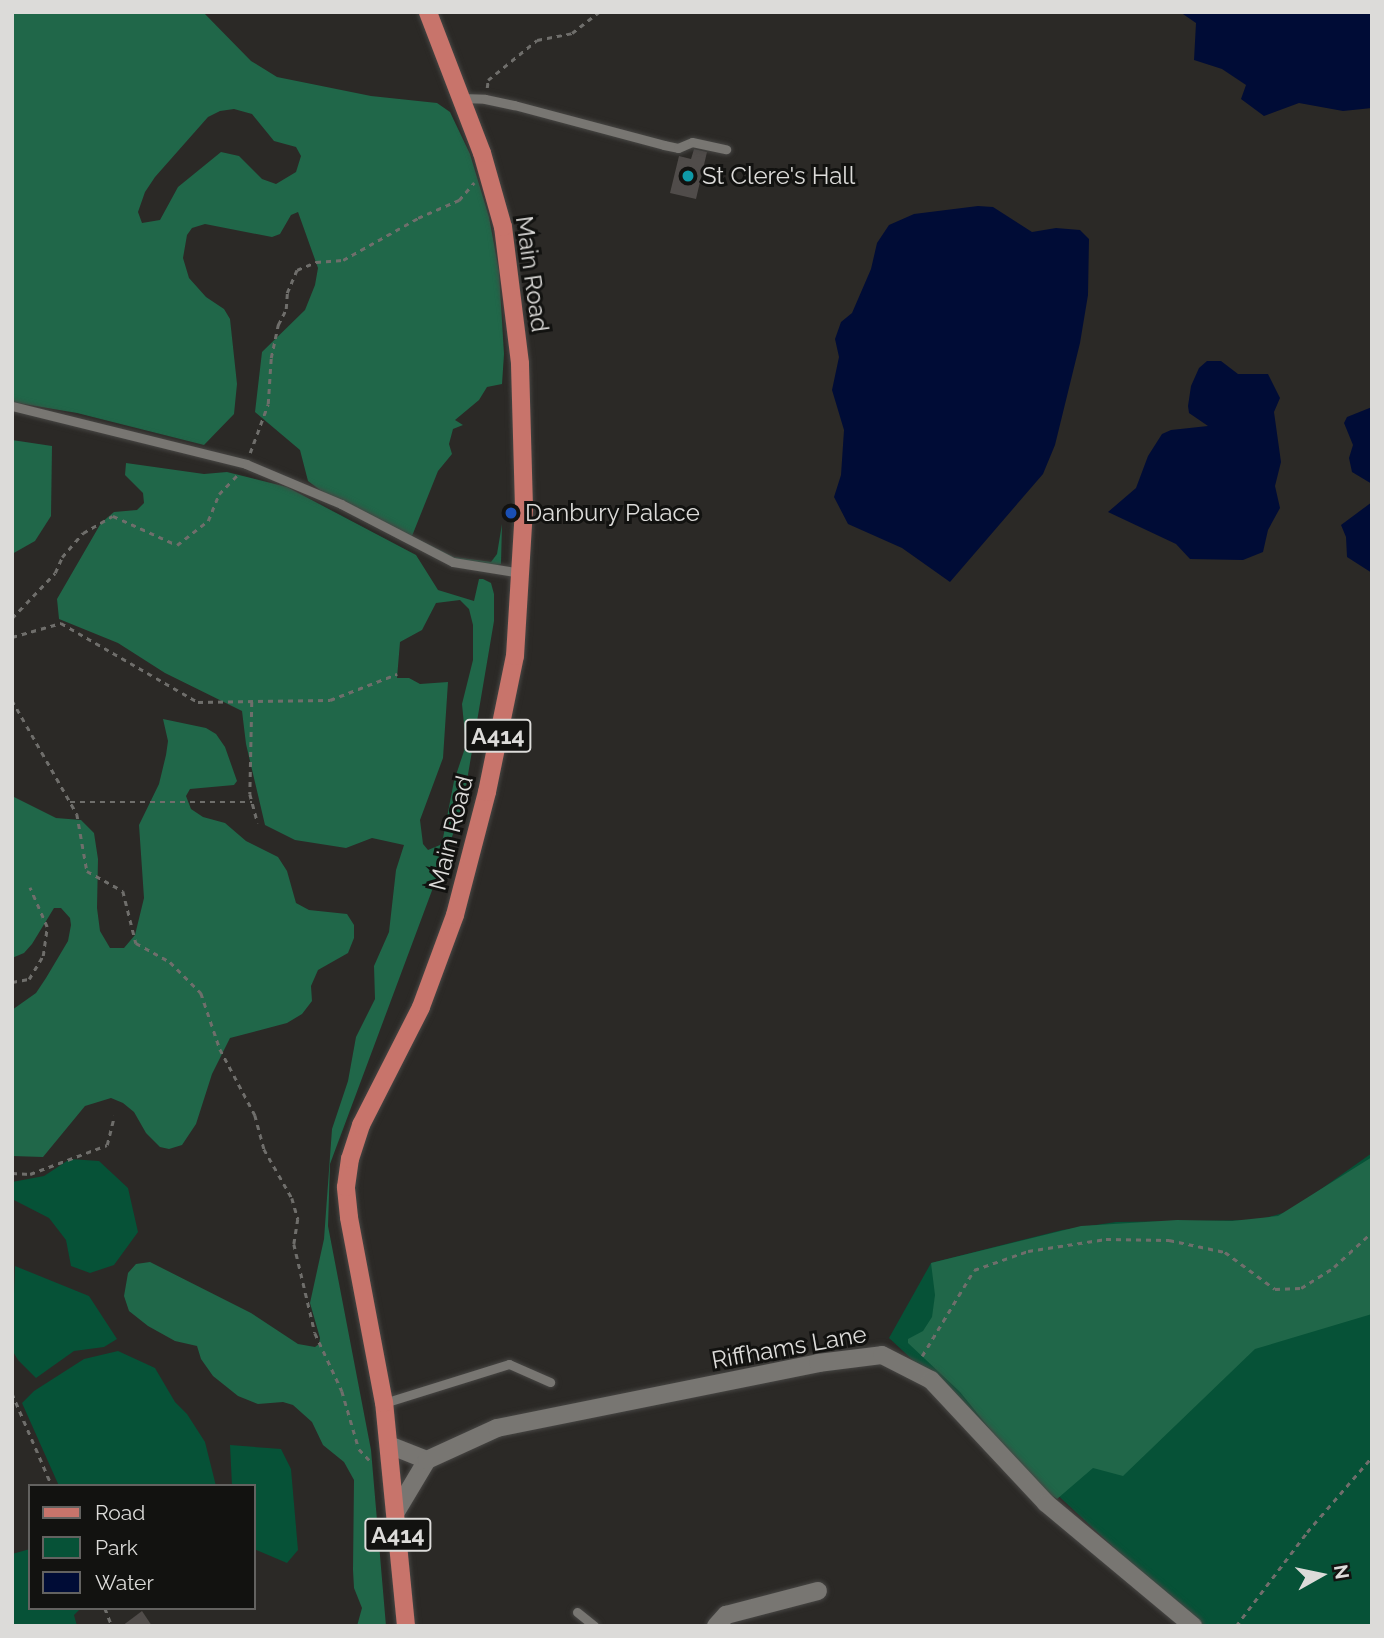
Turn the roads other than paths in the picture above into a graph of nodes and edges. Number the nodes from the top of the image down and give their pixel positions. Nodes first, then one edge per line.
1 (428, 12) edge
2 (461, 98) junction
3 (726, 149) dead end
4 (12, 406) edge
5 (521, 573) junction
6 (550, 1382) dead end
7 (384, 1403) junction
8 (389, 1445) junction
9 (427, 1460) junction
10 (396, 1512) junction
11 (818, 1591) dead end
12 (577, 1612) dead end
13 (406, 1626) edge
14 (594, 1626) edge
15 (716, 1626) edge
16 (1194, 1626) edge

1 - 2 main road, Main Road / A414
2 - 3 lane
2 - 5 main road, Main Road / A414
4 - 5 lane
5 - 7 main road, Main Road / A414
6 - 7 lane
7 - 8 main road, Main Road / A414
8 - 9 street
8 - 10 main road, A414
9 - 10 street
9 - 16 street, Riffhams Lane
10 - 13 main road, A414
11 - 15 street
12 - 14 lane

